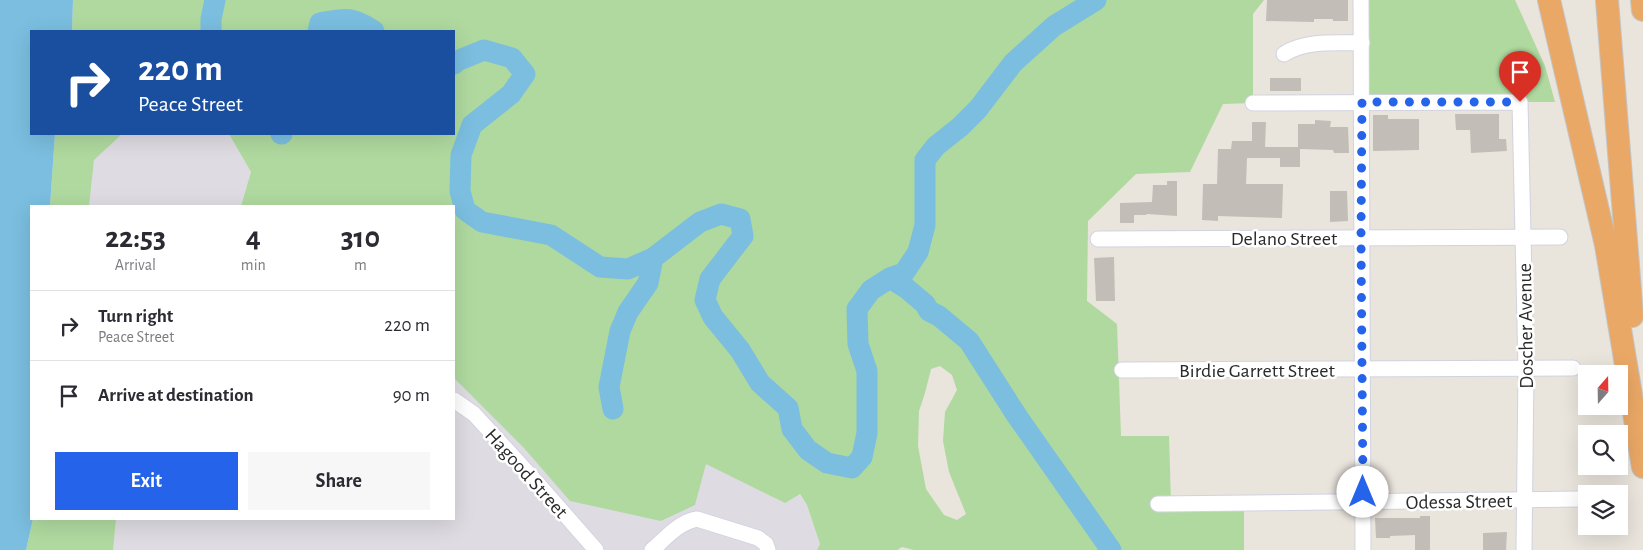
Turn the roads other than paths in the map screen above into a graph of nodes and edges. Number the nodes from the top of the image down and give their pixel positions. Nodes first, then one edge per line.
1 (1361, 0) edge
2 (1549, 0) edge
3 (1607, 0) edge
4 (1642, 0) edge
5 (1643, 10) edge
6 (1362, 43) junction
7 (1284, 54) dead end
8 (1362, 102) junction
9 (1253, 103) dead end
10 (1361, 237) junction
11 (1524, 237) junction
12 (1560, 237) dead end
13 (1098, 239) dead end
14 (1573, 368) dead end
15 (1362, 369) junction
16 (1526, 369) junction
17 (1122, 370) dead end
18 (455, 401) edge
19 (1643, 452) edge
20 (1643, 467) edge
21 (1578, 499) edge
22 (1524, 500) junction
23 (1363, 502) junction
24 (1158, 504) dead end
25 (596, 550) edge
26 (652, 550) edge
27 (768, 550) edge
28 (1363, 550) edge
29 (1524, 550) edge

1 - 6 street
2 - 20 highway
3 - 19 highway
4 - 5 highway
6 - 7 street
6 - 8 street
8 - 9 street
8 - 10 street
8 - 11 street, Doscher Avenue
10 - 11 street, Delano Street
10 - 13 street, Delano Street
10 - 15 street
11 - 12 street, Delano Street
11 - 16 street, Doscher Avenue
14 - 16 street, Birdie Garrett Street
15 - 16 street, Birdie Garrett Street
15 - 17 street, Birdie Garrett Street
15 - 23 street
16 - 22 street, Doscher Avenue
18 - 25 street, Hagood Street
21 - 22 street, Odessa Street
22 - 23 street, Odessa Street
22 - 29 street, Doscher Avenue
23 - 24 street, Odessa Street
23 - 28 street
26 - 27 street

